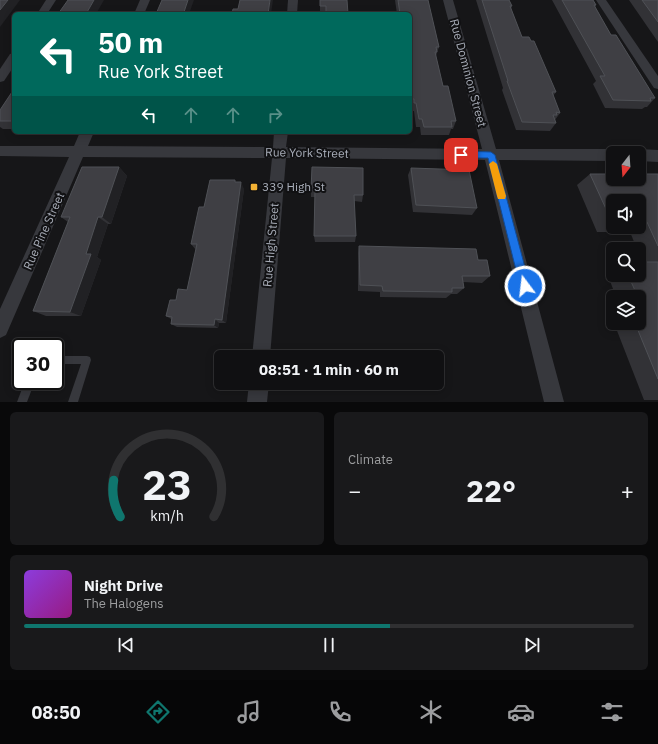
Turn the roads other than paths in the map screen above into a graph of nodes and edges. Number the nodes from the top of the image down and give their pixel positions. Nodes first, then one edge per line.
1 (51, 0) edge
2 (145, 0) edge
3 (293, 0) edge
4 (448, 0) edge
5 (601, 0) edge
6 (43, 12) edge
7 (140, 12) edge
8 (292, 12) edge
9 (12, 59) edge
10 (0, 78) edge
11 (658, 85) edge
12 (86, 134) edge
13 (281, 134) edge
14 (0, 151) edge
15 (78, 152) junction
16 (279, 152) junction
17 (491, 155) junction
18 (606, 155) edge
19 (646, 156) edge
20 (658, 156) edge
21 (0, 329) edge
22 (262, 350) edge
23 (64, 360) edge
24 (27, 390) edge
25 (258, 390) edge
26 (22, 402) edge
27 (73, 402) edge
28 (257, 402) edge
29 (554, 402) edge

1 - 6 street
2 - 7 street
3 - 8 street
4 - 17 street, Rue Dominion Street
5 - 11 street
9 - 10 street
12 - 15 street, Rue Pine Street
13 - 16 street, Rue High Street
14 - 15 street, Rue York Street
15 - 16 street, Rue York Street
15 - 21 street, Rue Pine Street
16 - 17 street, Rue York Street
16 - 22 street, Rue High Street
17 - 18 street, Rue York Street
17 - 29 street, Rue Dominion Street
19 - 20 street
23 - 27 lane
24 - 26 lane
25 - 28 street

